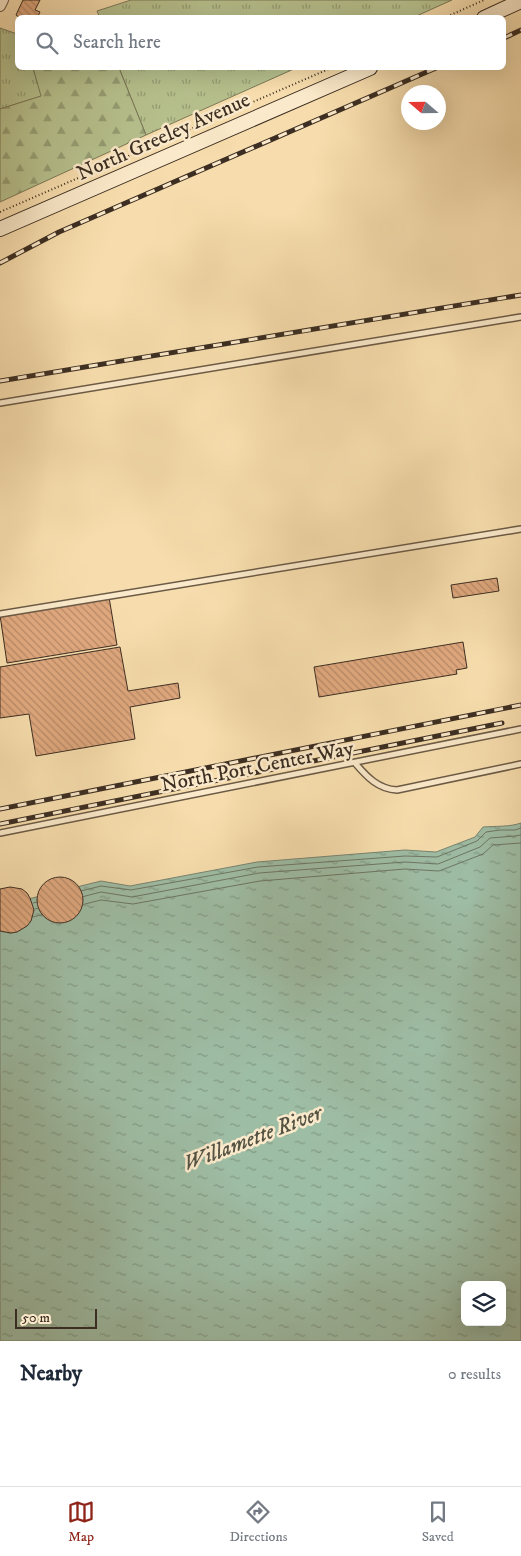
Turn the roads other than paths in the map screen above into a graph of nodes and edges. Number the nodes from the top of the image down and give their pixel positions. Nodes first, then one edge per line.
1 (3, 0) edge
2 (521, 1) edge
3 (0, 6) edge
4 (491, 15) edge
5 (365, 70) edge
6 (0, 229) edge
7 (521, 317) edge
8 (0, 403) edge
9 (521, 529) edge
10 (0, 614) edge
11 (521, 729) edge
12 (355, 763) junction
13 (521, 764) edge
14 (0, 833) edge

1 - 3 street
2 - 4 main road
5 - 6 main road, North Greeley Avenue
7 - 8 lane
9 - 10 lane
11 - 12 lane, North Port Center Way
12 - 13 lane
12 - 14 lane, North Port Center Way

